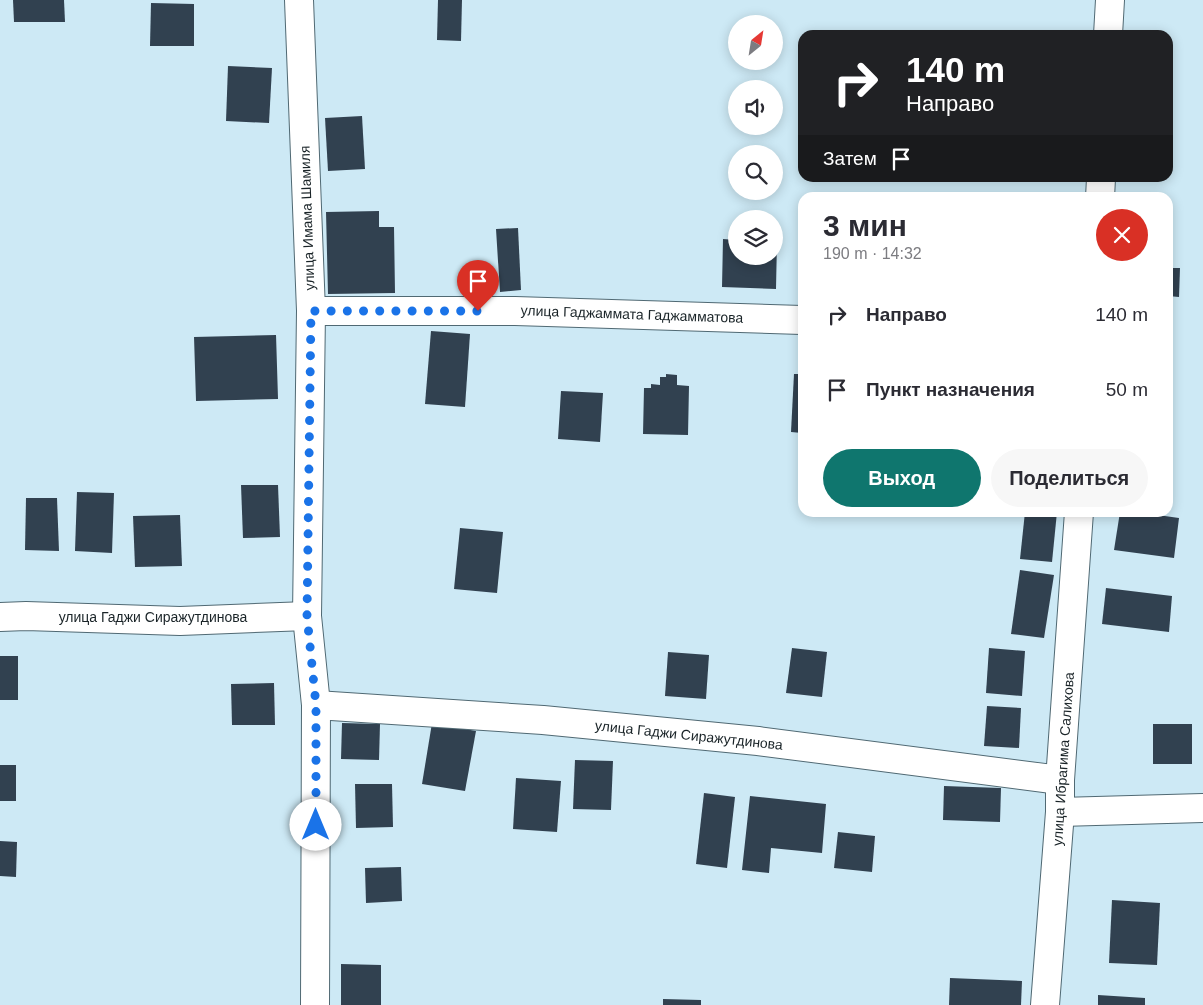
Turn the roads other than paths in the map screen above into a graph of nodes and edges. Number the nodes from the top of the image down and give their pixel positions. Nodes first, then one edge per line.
1 (299, 0) edge
2 (1110, 0) edge
3 (1108, 30) edge
4 (311, 311) junction
5 (798, 320) edge
6 (1080, 517) edge
7 (307, 616) junction
8 (0, 617) edge
9 (316, 705) junction
10 (1060, 780) junction
11 (1203, 808) edge
12 (1060, 812) junction
13 (315, 1005) edge
14 (1045, 1005) edge

1 - 4 street, улица Имама Шамиля
2 - 3 street
4 - 5 street, улица Гаджаммата Гаджамматова
4 - 7 street, улица Имама Шамиля
6 - 10 street, улица Ибрагима Салихова
7 - 8 street, улица Гаджи Сиражутдинова
7 - 9 street, улица Имама Шамиля
9 - 10 street, улица Гаджи Сиражутдинова
9 - 13 street, улица Имама Шамиля
10 - 12 street, улица Ибрагима Салихова
11 - 12 street
12 - 14 street, улица Ибрагима Салихова

